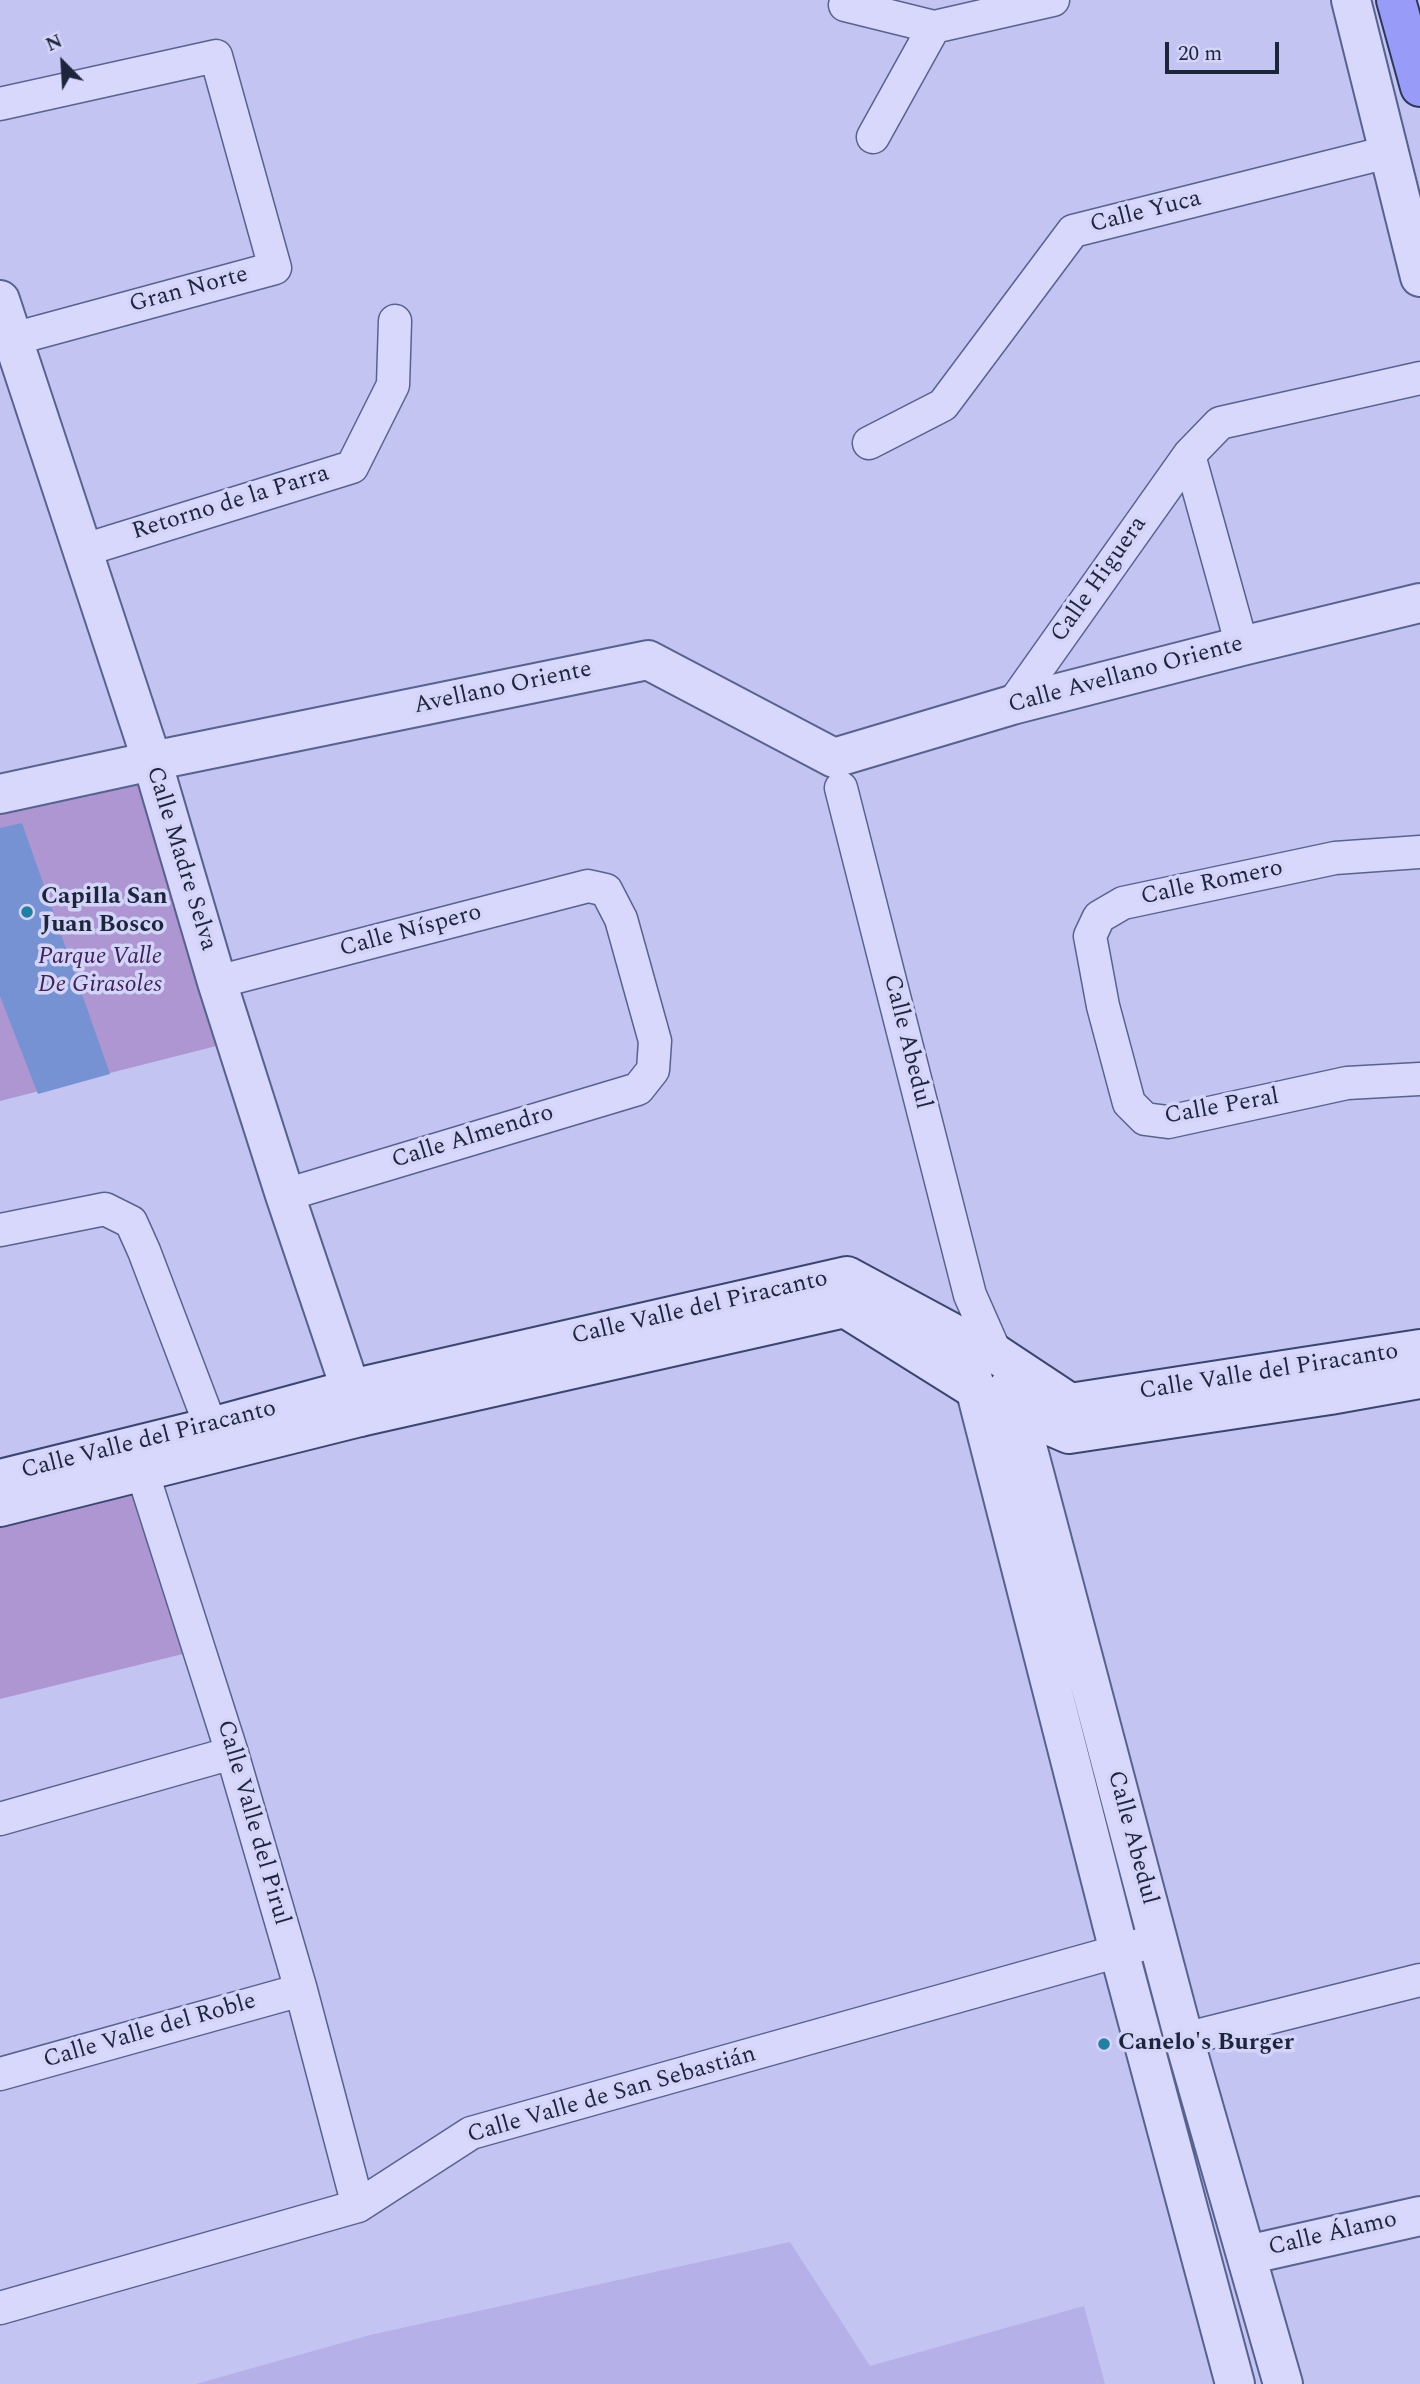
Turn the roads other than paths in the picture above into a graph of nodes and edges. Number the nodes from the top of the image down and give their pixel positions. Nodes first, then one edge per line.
1 (1053, 0) edge
2 (1351, 0) edge
3 (1396, 0) edge
4 (845, 5) dead end
5 (934, 27) junction
6 (1420, 87) edge
7 (0, 104) edge
8 (873, 136) dead end
9 (1388, 152) junction
10 (1420, 277) edge
11 (0, 300) edge
12 (395, 321) dead end
13 (13, 339) junction
14 (1420, 378) edge
15 (869, 443) dead end
16 (1189, 454) junction
17 (81, 551) junction
18 (1420, 603) edge
19 (1242, 646) junction
20 (1012, 705) junction
21 (152, 761) junction
22 (838, 773) junction
23 (0, 794) edge
24 (1420, 852) edge
25 (217, 982) junction
26 (1103, 1006) joint
27 (653, 1070) joint
28 (1420, 1079) edge
29 (285, 1195) junction
30 (0, 1230) edge
31 (970, 1295) junction
32 (962, 1338) junction
33 (1420, 1349) edge
34 (996, 1354) junction
35 (1420, 1379) edge
36 (976, 1390) junction
37 (356, 1403) junction
38 (1018, 1412) junction
39 (215, 1440) junction
40 (139, 1457) junction
41 (0, 1479) edge
42 (0, 1507) edge
43 (232, 1753) junction
44 (0, 1819) edge
45 (1158, 1940) junction
46 (1119, 1951) junction
47 (1420, 1980) edge
48 (301, 1990) junction
49 (1184, 2039) junction
50 (0, 2074) edge
51 (1228, 2193) junction
52 (1187, 2204) junction
53 (358, 2206) junction
54 (1420, 2216) edge
55 (1247, 2255) junction
56 (0, 2308) edge
57 (1235, 2384) edge
58 (1283, 2384) edge

1 - 5 street
2 - 9 street
3 - 6 main road
4 - 5 street
5 - 8 street
7 - 13 street, Gran Norte
9 - 10 street
9 - 15 street, Calle Yuca
11 - 13 street, Calle Madre Selva
12 - 17 street, Retorno de la Parra
13 - 17 street, Calle Madre Selva
14 - 16 street, Calle Higuera
16 - 19 street
16 - 20 street, Calle Higuera
17 - 21 street, Calle Madre Selva
18 - 19 street, Calle Avellano Oriente
19 - 20 street, Calle Avellano Oriente
20 - 22 street, Calle Avellano Oriente
21 - 22 street, Avellano Oriente
21 - 23 street, Avellano Oriente
21 - 25 street, Calle Madre Selva
22 - 31 street, Calle Abedul
24 - 26 street, Calle Romero
25 - 27 street, Calle Níspero
25 - 29 street, Calle Madre Selva
26 - 28 street, Calle Peral
27 - 29 street, Calle Almendro
29 - 37 street, Calle Madre Selva
30 - 39 street
31 - 32 street, Calle Abedul
31 - 34 street, Calle Abedul
32 - 34 street, Calle Valle del Piracanto
32 - 36 street, Calle Abedul
32 - 37 street, Calle Valle del Piracanto
33 - 34 street, Calle Valle del Piracanto
34 - 38 street, Calle Abedul
35 - 38 street, Calle Valle del Piracanto
36 - 37 street, Calle Valle del Piracanto
36 - 38 street, Calle Valle del Piracanto
36 - 46 street, Calle Abedul
37 - 39 street, Calle Valle del Piracanto
38 - 45 street, Calle Abedul
39 - 40 street, Calle Valle del Piracanto
40 - 41 street, Calle Valle del Piracanto
40 - 42 street, Calle Valle del Piracanto
40 - 43 street, Calle Valle del Pirul
43 - 44 street
43 - 48 street, Calle Valle del Pirul
45 - 46 street, Calle Valle de San Sebastián
45 - 49 street, Calle Abedul
46 - 52 street, Calle Abedul
46 - 53 street, Calle Valle de San Sebastián
47 - 49 street
48 - 50 street, Calle Valle del Roble
48 - 53 street, Calle Valle del Pirul
49 - 51 street, Calle Abedul
51 - 52 street
51 - 55 street, Calle Abedul
52 - 57 street, Calle Abedul
53 - 56 street, Calle Valle de San Sebastián
54 - 55 street, Calle Álamo
55 - 58 street, Calle Abedul

